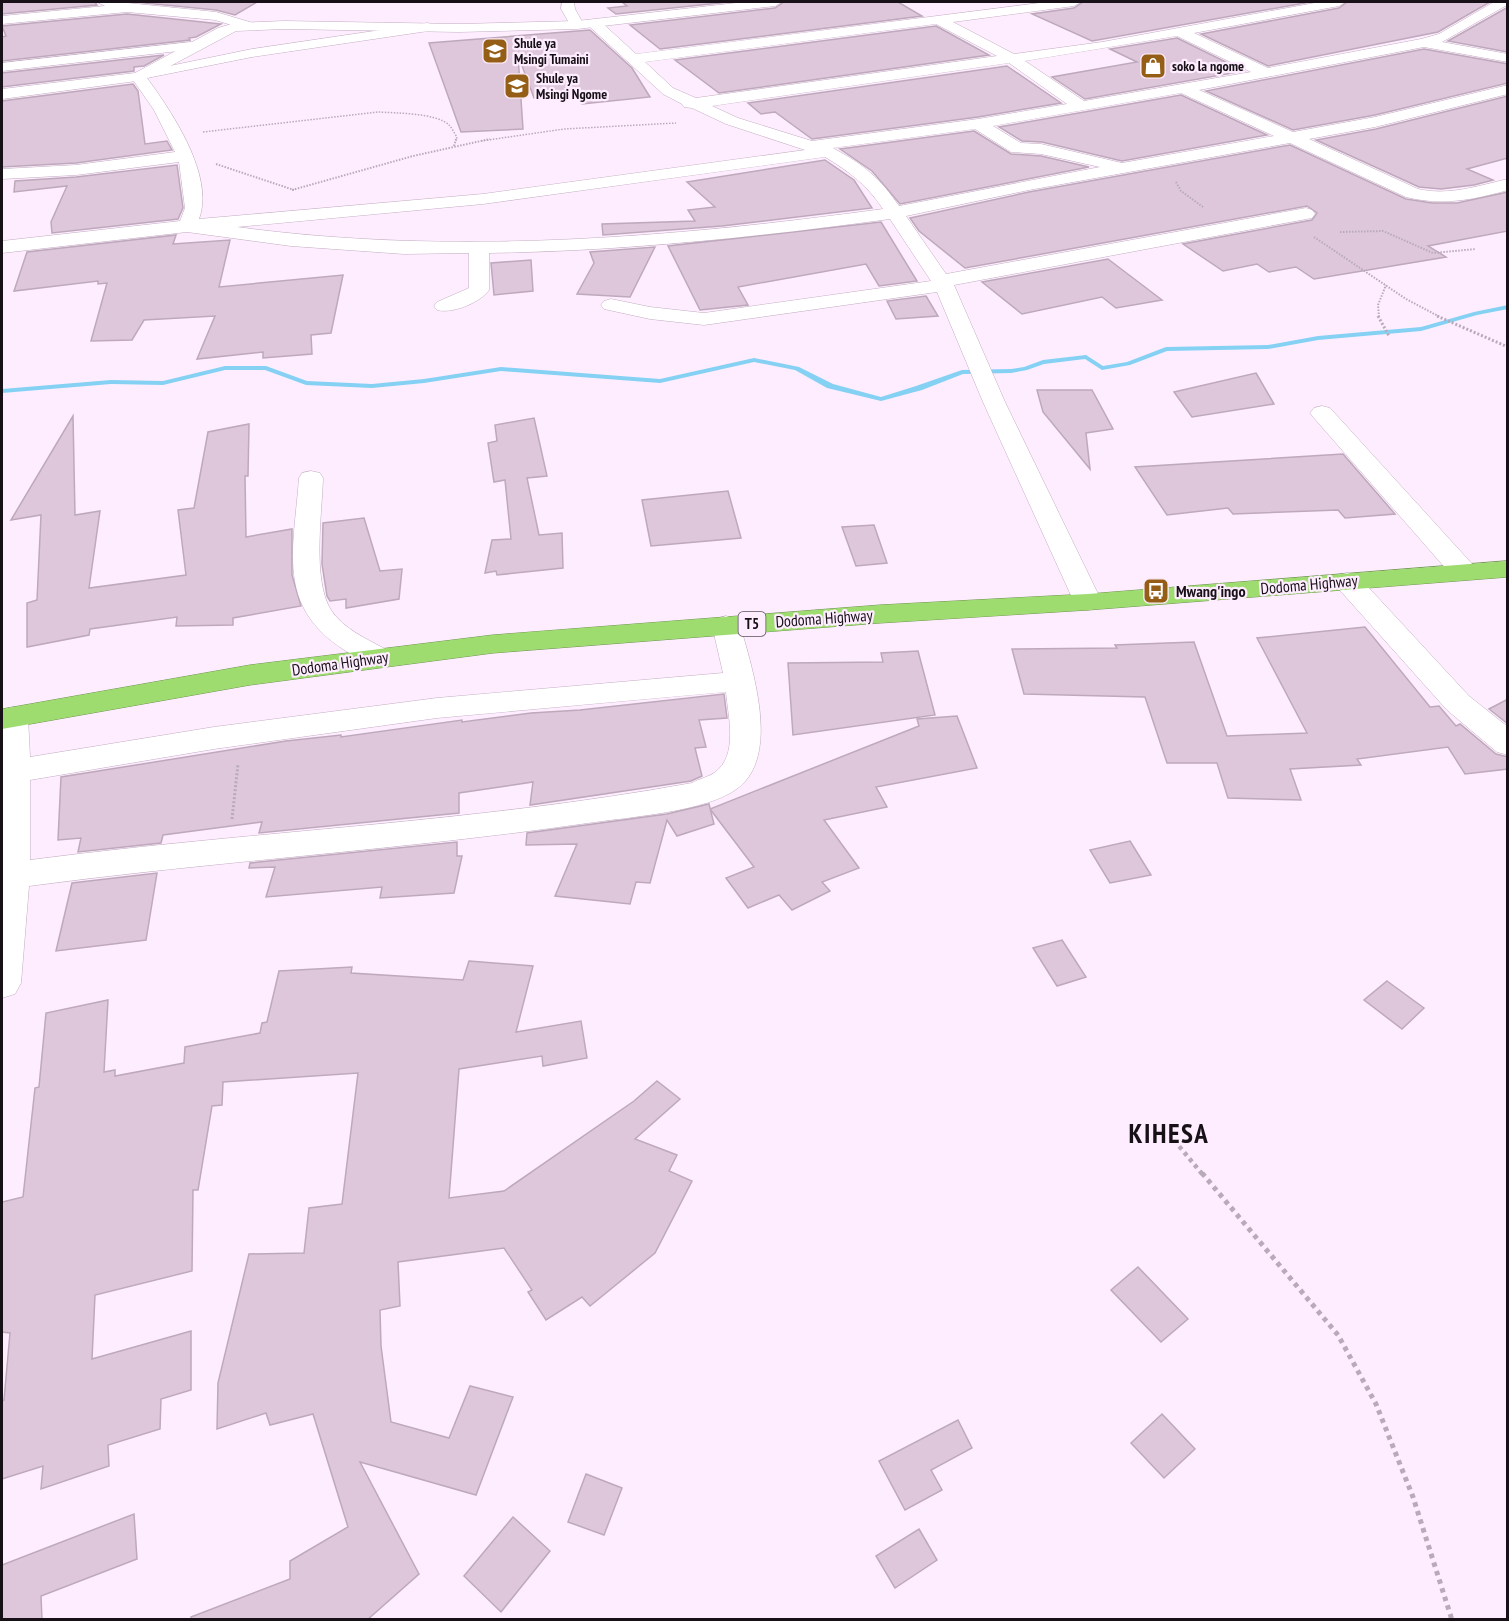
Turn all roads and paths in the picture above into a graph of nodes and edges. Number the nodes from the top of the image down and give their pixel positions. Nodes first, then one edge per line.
1 (205, 2) edge
2 (568, 2) edge
3 (775, 2) edge
4 (1074, 2) edge
5 (1339, 2) edge
6 (1502, 2) edge
7 (106, 3) edge
8 (128, 8) junction
9 (17, 10) edge
10 (92, 10) junction
11 (189, 12) junction
12 (2, 14) edge
13 (2, 20) edge
14 (938, 20) junction
15 (586, 24) junction
16 (248, 26) junction
17 (428, 27) junction
18 (1182, 33) junction
19 (1424, 43) junction
20 (196, 46) junction
21 (1508, 58) edge
22 (633, 59) junction
23 (1015, 59) junction
24 (2, 68) edge
25 (1268, 74) junction
26 (145, 76) junction
27 (1183, 88) junction
28 (1505, 91) edge
29 (2, 94) edge
30 (690, 104) junction
31 (1081, 106) junction
32 (675, 123) dead end
33 (978, 124) junction
34 (176, 134) junction
35 (1290, 138) junction
36 (454, 146) junction
37 (821, 149) junction
38 (186, 157) junction
39 (1170, 160) junction
40 (1128, 168) junction
41 (2, 174) edge
42 (1508, 184) edge
43 (893, 213) junction
44 (1306, 214) dead end
45 (1281, 220) junction
46 (187, 226) junction
47 (1224, 229) junction
48 (1340, 232) dead end
49 (2, 247) edge
50 (479, 247) junction
51 (1476, 249) dead end
52 (943, 283) junction
53 (1386, 285) junction
54 (611, 305) dead end
55 (444, 306) dead end
56 (1389, 336) dead end
57 (1508, 347) edge
58 (1322, 412) dead end
59 (311, 478) dead end
60 (1508, 569) edge
61 (1464, 572) junction
62 (1347, 581) junction
63 (1088, 602) junction
64 (726, 626) junction
65 (377, 657) junction
66 (740, 681) junction
67 (241, 734) junction
68 (9, 740) edge
69 (1508, 744) edge
70 (229, 850) junction
71 (9, 863) edge
72 (6, 928) edge
73 (2, 983) edge
74 (1169, 1134) dead end
75 (1452, 1620) edge

1 - 11 street
2 - 15 street
3 - 15 street
4 - 14 street
5 - 18 street
6 - 19 street
7 - 8 street
7 - 10 street
8 - 10 street
8 - 11 street
9 - 10 street
9 - 12 street
9 - 13 street
11 - 16 street
14 - 22 street
14 - 23 street
15 - 17 street
15 - 22 street
16 - 17 street
16 - 20 street
17 - 26 street
18 - 23 street
18 - 25 street
19 - 21 street
19 - 25 street
20 - 24 street
20 - 26 street
22 - 30 street
23 - 30 street
23 - 31 street
25 - 27 street
26 - 29 street
26 - 34 street
27 - 31 street
27 - 35 street
28 - 35 street
30 - 37 street
31 - 33 street
32 - 36 path
33 - 37 street
33 - 40 street
34 - 36 path
34 - 38 street
35 - 39 street
35 - 42 street
36 - 38 path
37 - 43 street
37 - 46 street
38 - 41 street
38 - 46 street
39 - 40 street
39 - 47 path
40 - 43 street
43 - 50 street
43 - 52 street
44 - 45 street
45 - 47 street
45 - 53 path
46 - 49 street
46 - 50 street
47 - 52 street
48 - 51 path
50 - 55 street
52 - 54 street
52 - 63 street
53 - 56 path
53 - 57 path
58 - 61 street
59 - 65 street
60 - 61 highway, Dodoma Highway / T5
61 - 62 highway, Dodoma Highway / T5
62 - 63 highway, Dodoma Highway / T5
62 - 69 street
63 - 64 highway, Dodoma Highway / T5
64 - 65 highway, Dodoma Highway / T5
64 - 66 street
65 - 68 highway, Dodoma Highway / T5
66 - 67 street
66 - 70 street
67 - 68 street
67 - 70 path
68 - 71 street
70 - 71 street
71 - 72 street
72 - 73 street
74 - 75 path

